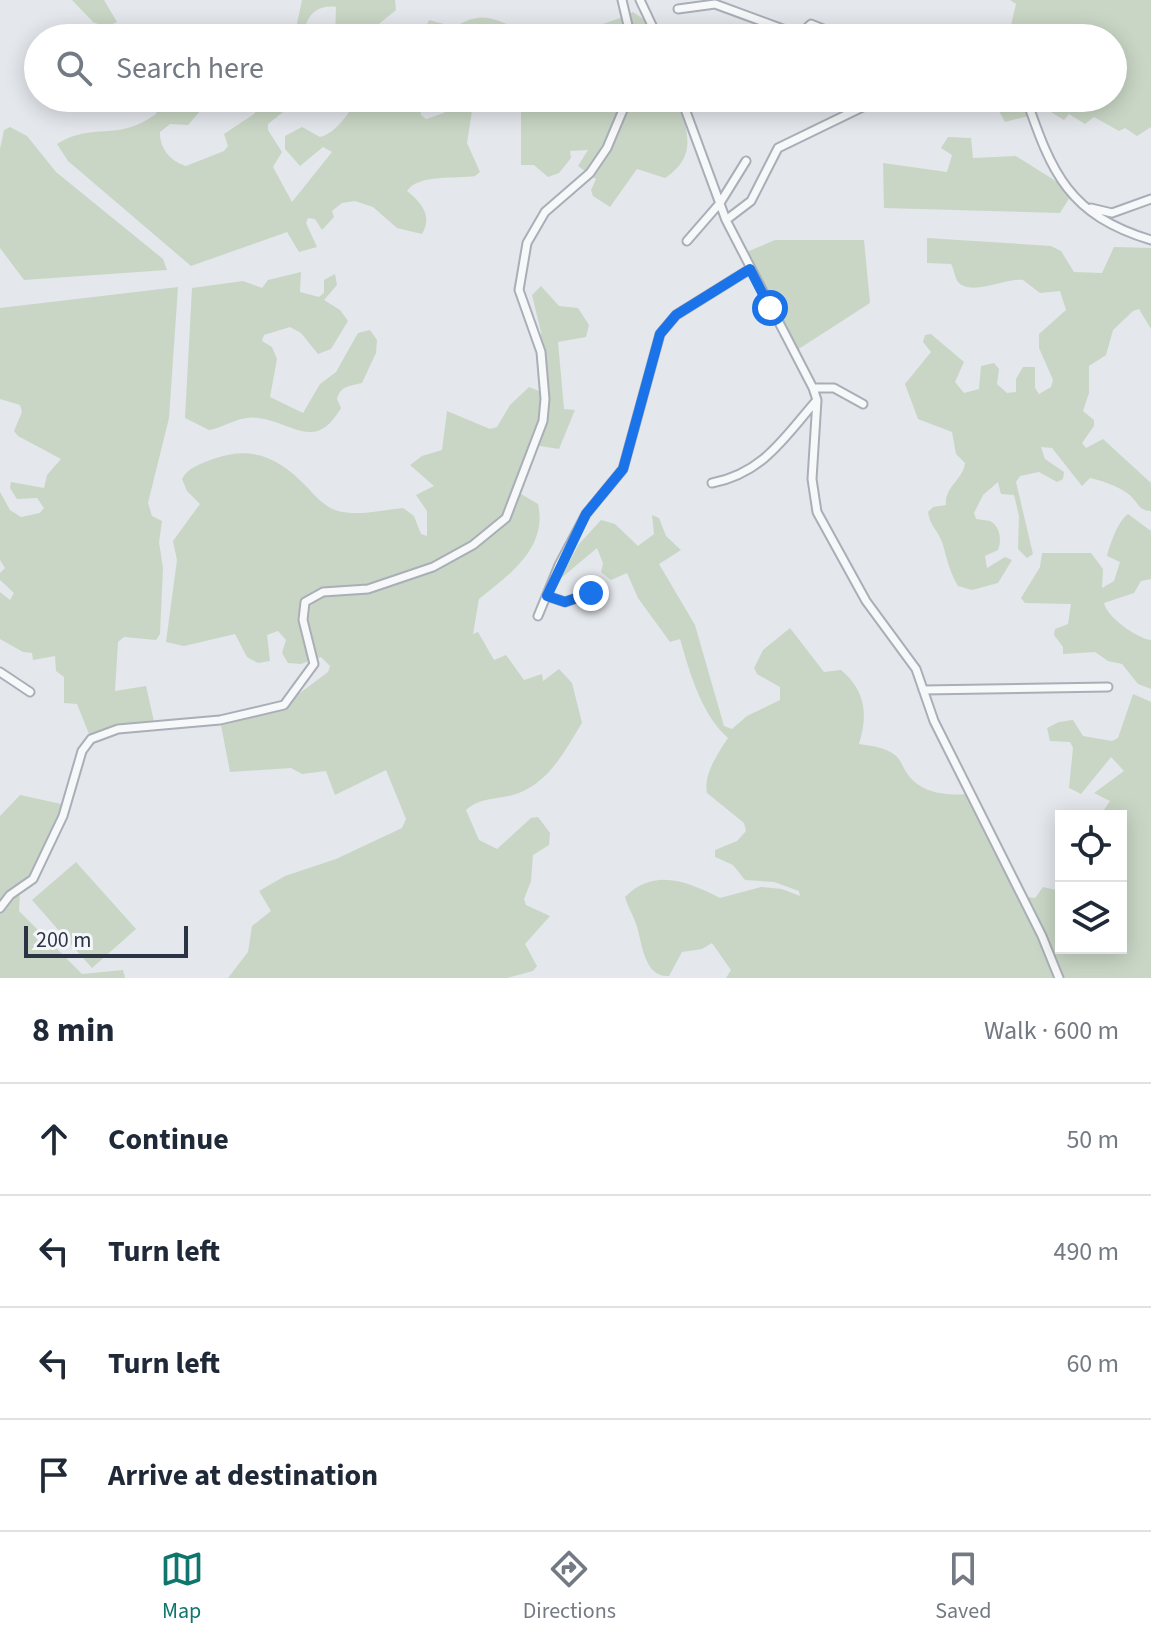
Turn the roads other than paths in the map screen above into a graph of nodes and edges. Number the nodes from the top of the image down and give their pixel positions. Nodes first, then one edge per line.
1 (622, 0) edge
2 (644, 2) edge
3 (678, 9) dead end
4 (628, 24) edge
5 (653, 24) edge
6 (769, 24) edge
7 (622, 112) edge
8 (686, 112) edge
9 (852, 112) edge
10 (1031, 112) edge
11 (746, 161) dead end
12 (1151, 199) edge
13 (720, 203) junction
14 (1086, 205) junction
15 (726, 220) junction
16 (1151, 240) edge
17 (687, 241) dead end
18 (750, 269) junction
19 (813, 388) junction
20 (817, 400) junction
21 (863, 404) dead end
22 (712, 483) dead end
23 (591, 593) dead end
24 (547, 596) junction
25 (538, 616) dead end
26 (0, 672) edge
27 (1108, 687) dead end
28 (923, 690) junction
29 (30, 692) dead end
30 (10, 895) junction
31 (0, 900) edge
32 (0, 908) edge
33 (1059, 978) edge

1 - 4 street
2 - 5 street
3 - 6 street
7 - 30 street
8 - 13 street
9 - 15 street
10 - 14 street
11 - 13 street
12 - 14 street
13 - 15 street
13 - 17 street
14 - 16 street
15 - 18 street
18 - 19 street
18 - 24 street
19 - 20 street
19 - 21 street
20 - 22 street
20 - 28 street
23 - 24 street
24 - 25 street
26 - 29 street
27 - 28 street
28 - 33 street
30 - 31 street
30 - 32 street

